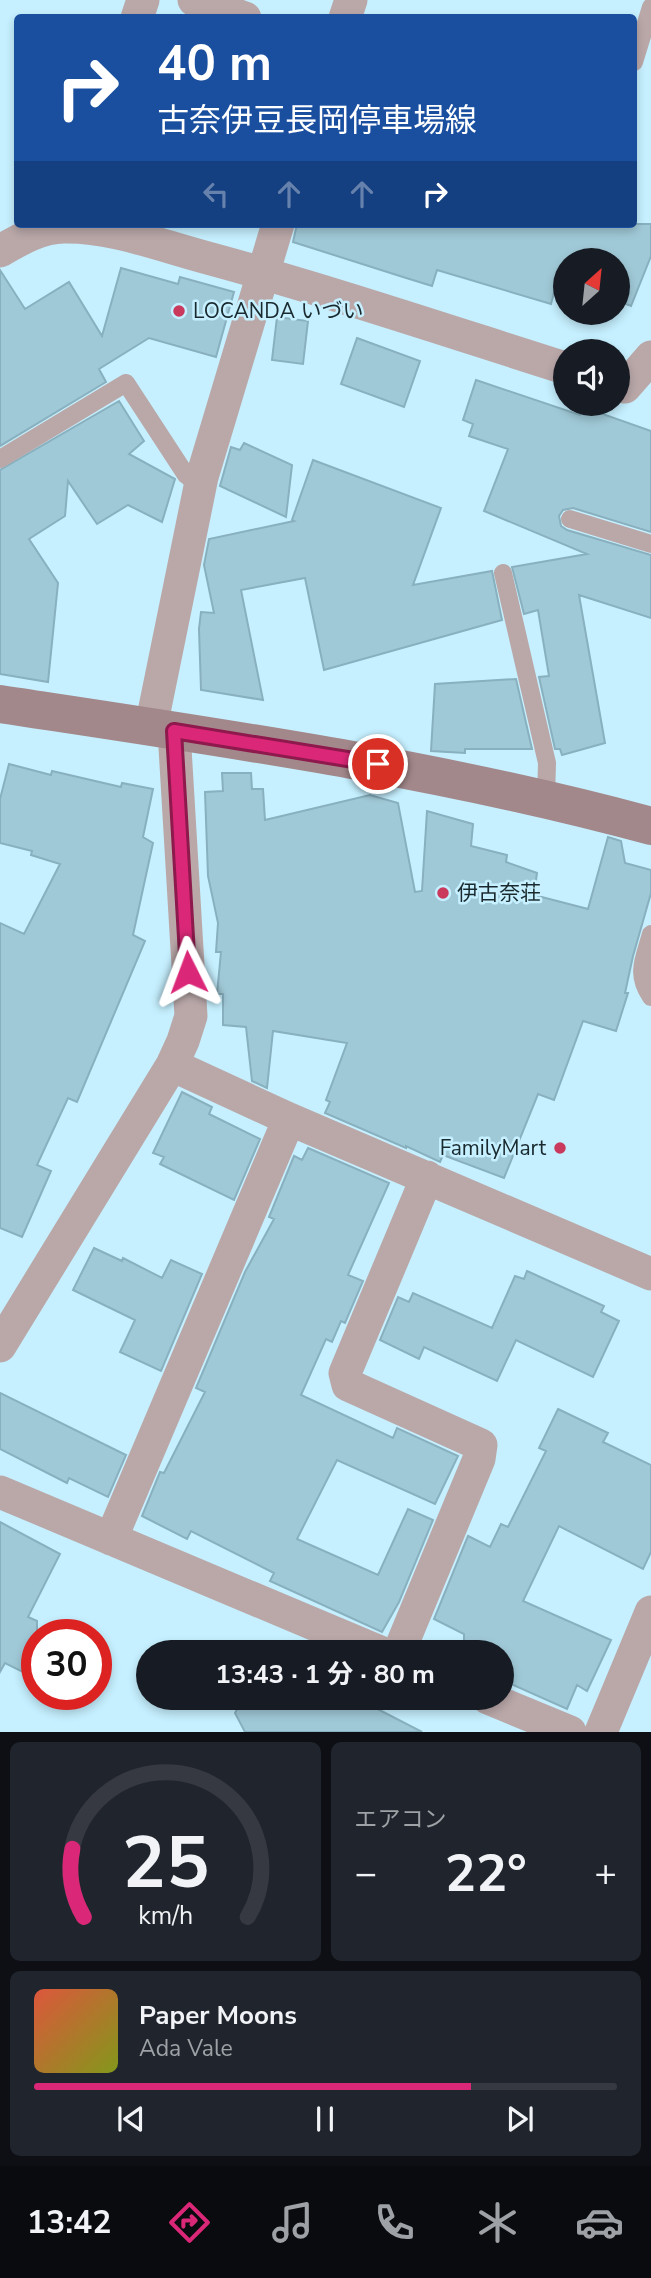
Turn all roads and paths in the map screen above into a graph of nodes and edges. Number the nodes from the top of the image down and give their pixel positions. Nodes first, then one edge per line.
1 (194, 0) edge
2 (651, 6) edge
3 (234, 14) edge
4 (637, 52) edge
5 (54, 228) edge
6 (86, 228) edge
7 (277, 228) edge
8 (0, 251) edge
9 (263, 273) junction
10 (651, 357) edge
11 (553, 364) edge
12 (631, 388) edge
13 (0, 459) edge
14 (200, 486) junction
15 (570, 519) dead end
16 (651, 544) edge
17 (503, 573) dead end
18 (0, 704) edge
19 (163, 729) junction
20 (546, 799) junction
21 (651, 826) edge
22 (651, 934) edge
23 (651, 997) edge
24 (172, 1065) junction
25 (289, 1119) junction
26 (427, 1177) junction
27 (651, 1274) edge
28 (0, 1346) edge
29 (0, 1492) edge
30 (111, 1539) junction
31 (651, 1612) edge
32 (351, 1640) edge
33 (404, 1640) edge
34 (514, 1709) edge
35 (570, 1732) edge
36 (601, 1732) edge

1 - 3 street
2 - 4 lane
5 - 8 street
6 - 9 street
7 - 9 street
9 - 11 street
9 - 14 street
10 - 12 street
13 - 14 lane
14 - 19 street
15 - 16 lane
17 - 20 lane
18 - 19 main road
19 - 20 main road
19 - 24 street
20 - 21 main road
22 - 23 lane
24 - 25 street
24 - 28 street
25 - 26 street
25 - 30 street
26 - 27 street
26 - 33 street
29 - 30 street
30 - 32 street
31 - 36 street
34 - 35 street

